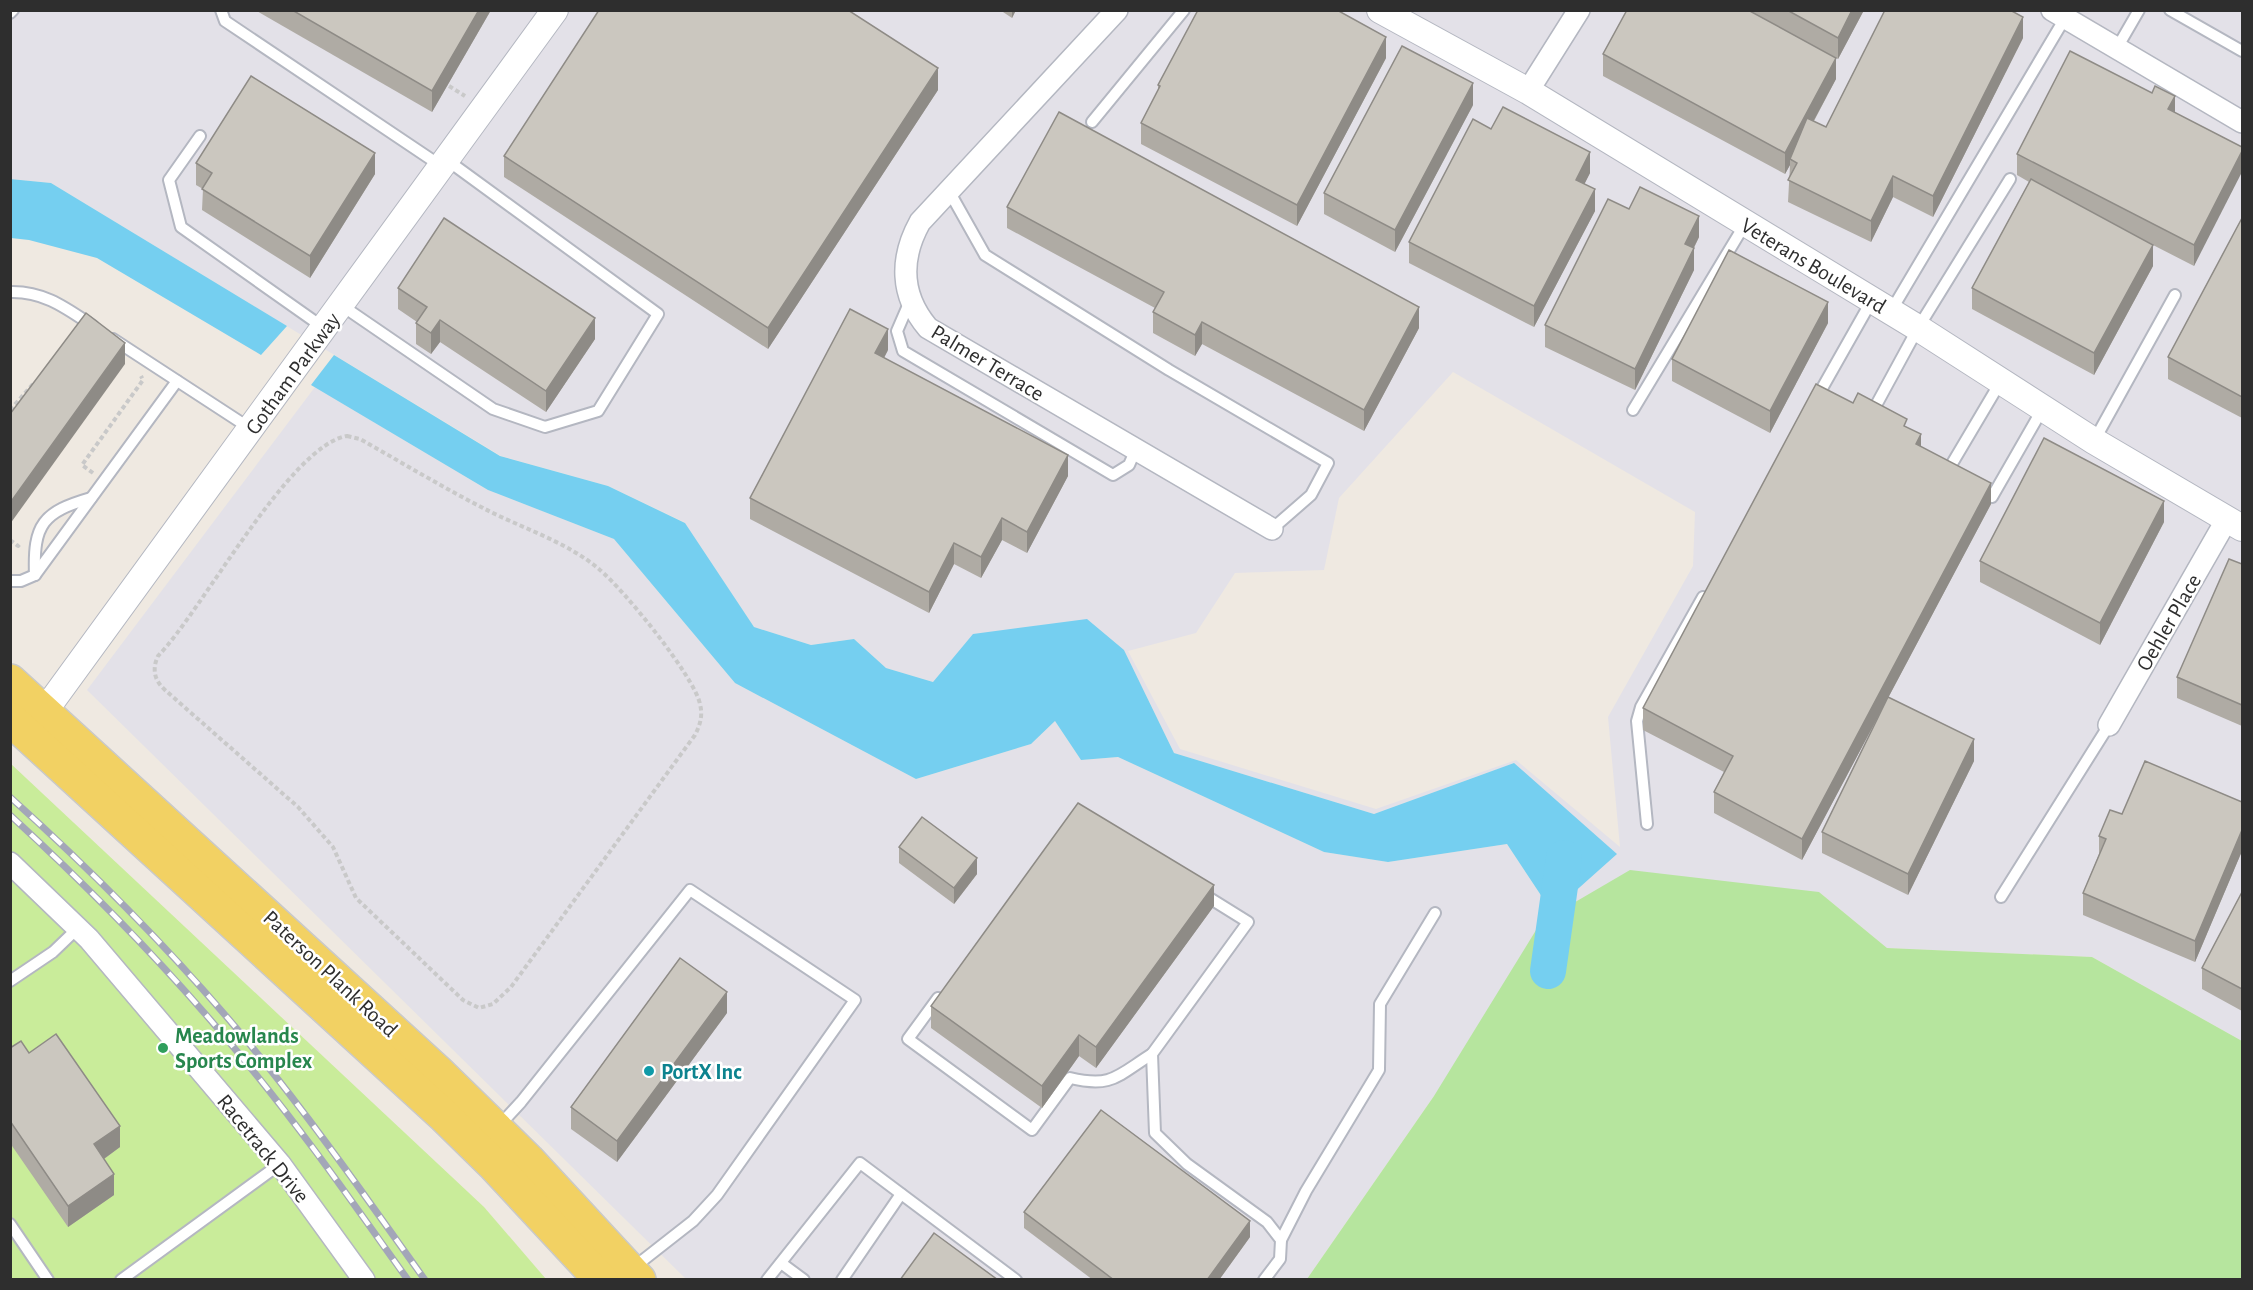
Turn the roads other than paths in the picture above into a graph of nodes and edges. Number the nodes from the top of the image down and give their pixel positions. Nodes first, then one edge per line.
1 (221, 10) edge
2 (555, 10) edge
3 (1118, 10) edge
4 (1184, 10) edge
5 (1380, 10) edge
6 (1579, 10) edge
7 (2139, 10) edge
8 (2170, 10) edge
9 (2059, 14) edge
10 (2117, 48) junction
11 (2242, 51) edge
12 (1528, 91) junction
13 (1092, 122) dead end
14 (2242, 122) edge
15 (200, 136) dead end
16 (444, 163) junction
17 (2010, 179) dead end
18 (949, 191) junction
19 (1745, 223) junction
20 (10, 292) edge
21 (2175, 295) dead end
22 (910, 301) junction
23 (341, 305) junction
24 (1881, 305) junction
25 (325, 328) junction
26 (1918, 328) junction
27 (177, 381) junction
28 (2001, 381) junction
29 (2043, 408) junction
30 (1874, 409) edge
31 (1633, 410) dead end
32 (1807, 414) edge
33 (251, 429) junction
34 (2094, 441) junction
35 (1136, 449) junction
36 (1953, 462) edge
37 (1992, 497) dead end
38 (91, 498) junction
39 (2235, 524) edge
40 (1272, 529) joint
41 (35, 575) junction
42 (10, 581) edge
43 (1710, 586) edge
44 (10, 681) edge
45 (27, 722) edge
46 (2109, 724) joint
47 (1647, 824) dead end
48 (10, 863) edge
49 (1189, 885) edge
50 (2001, 897) dead end
51 (1436, 913) dead end
52 (78, 928) junction
53 (10, 981) edge
54 (942, 992) edge
55 (1152, 1054) junction
56 (497, 1128) junction
57 (280, 1164) junction
58 (901, 1194) junction
59 (10, 1224) edge
60 (1281, 1240) junction
61 (781, 1263) junction
62 (613, 1276) edge
63 (48, 1280) edge
64 (121, 1280) edge
65 (364, 1280) edge
66 (767, 1280) edge
67 (804, 1280) edge
68 (842, 1280) edge
69 (1016, 1280) edge
70 (1264, 1280) edge

1 - 16 lane
2 - 16 street, Gotham Parkway
3 - 18 street, Palmer Terrace
4 - 13 lane
5 - 12 street, Veterans Boulevard
6 - 12 street
7 - 10 lane
8 - 11 lane
9 - 10 street
9 - 24 lane
10 - 14 street
12 - 19 street, Veterans Boulevard
15 - 25 lane
16 - 23 street, Gotham Parkway
16 - 23 lane
17 - 26 lane
18 - 22 street, Palmer Terrace
18 - 40 lane
19 - 24 street, Veterans Boulevard
19 - 31 lane
20 - 27 lane
21 - 34 lane
22 - 35 street, Palmer Terrace
22 - 35 lane
23 - 25 street, Gotham Parkway
24 - 26 street, Veterans Boulevard
24 - 32 lane
25 - 33 street, Gotham Parkway
26 - 28 street, Veterans Boulevard
26 - 30 lane
27 - 33 lane
27 - 38 lane
28 - 29 street, Veterans Boulevard
28 - 36 lane
29 - 34 street, Veterans Boulevard
29 - 37 lane
33 - 45 street, Gotham Parkway
34 - 39 street, Veterans Boulevard
35 - 40 street, Palmer Terrace
38 - 41 lane
38 - 41 lane
39 - 46 street, Oehler Place
41 - 42 lane
43 - 47 lane
44 - 45 main road, Paterson Plank Road
45 - 56 main road, Paterson Plank Road
45 - 62 main road, Paterson Plank Road
46 - 50 lane
48 - 52 street, Racetrack Drive
49 - 55 lane
51 - 60 lane
52 - 53 lane
52 - 57 street, Racetrack Drive
54 - 55 lane
55 - 60 lane
56 - 62 main road, Paterson Plank Road
56 - 62 lane
57 - 64 lane
57 - 65 street, Racetrack Drive
58 - 61 lane
58 - 68 lane
58 - 69 lane
59 - 63 lane
60 - 70 lane
61 - 66 lane
61 - 67 lane

